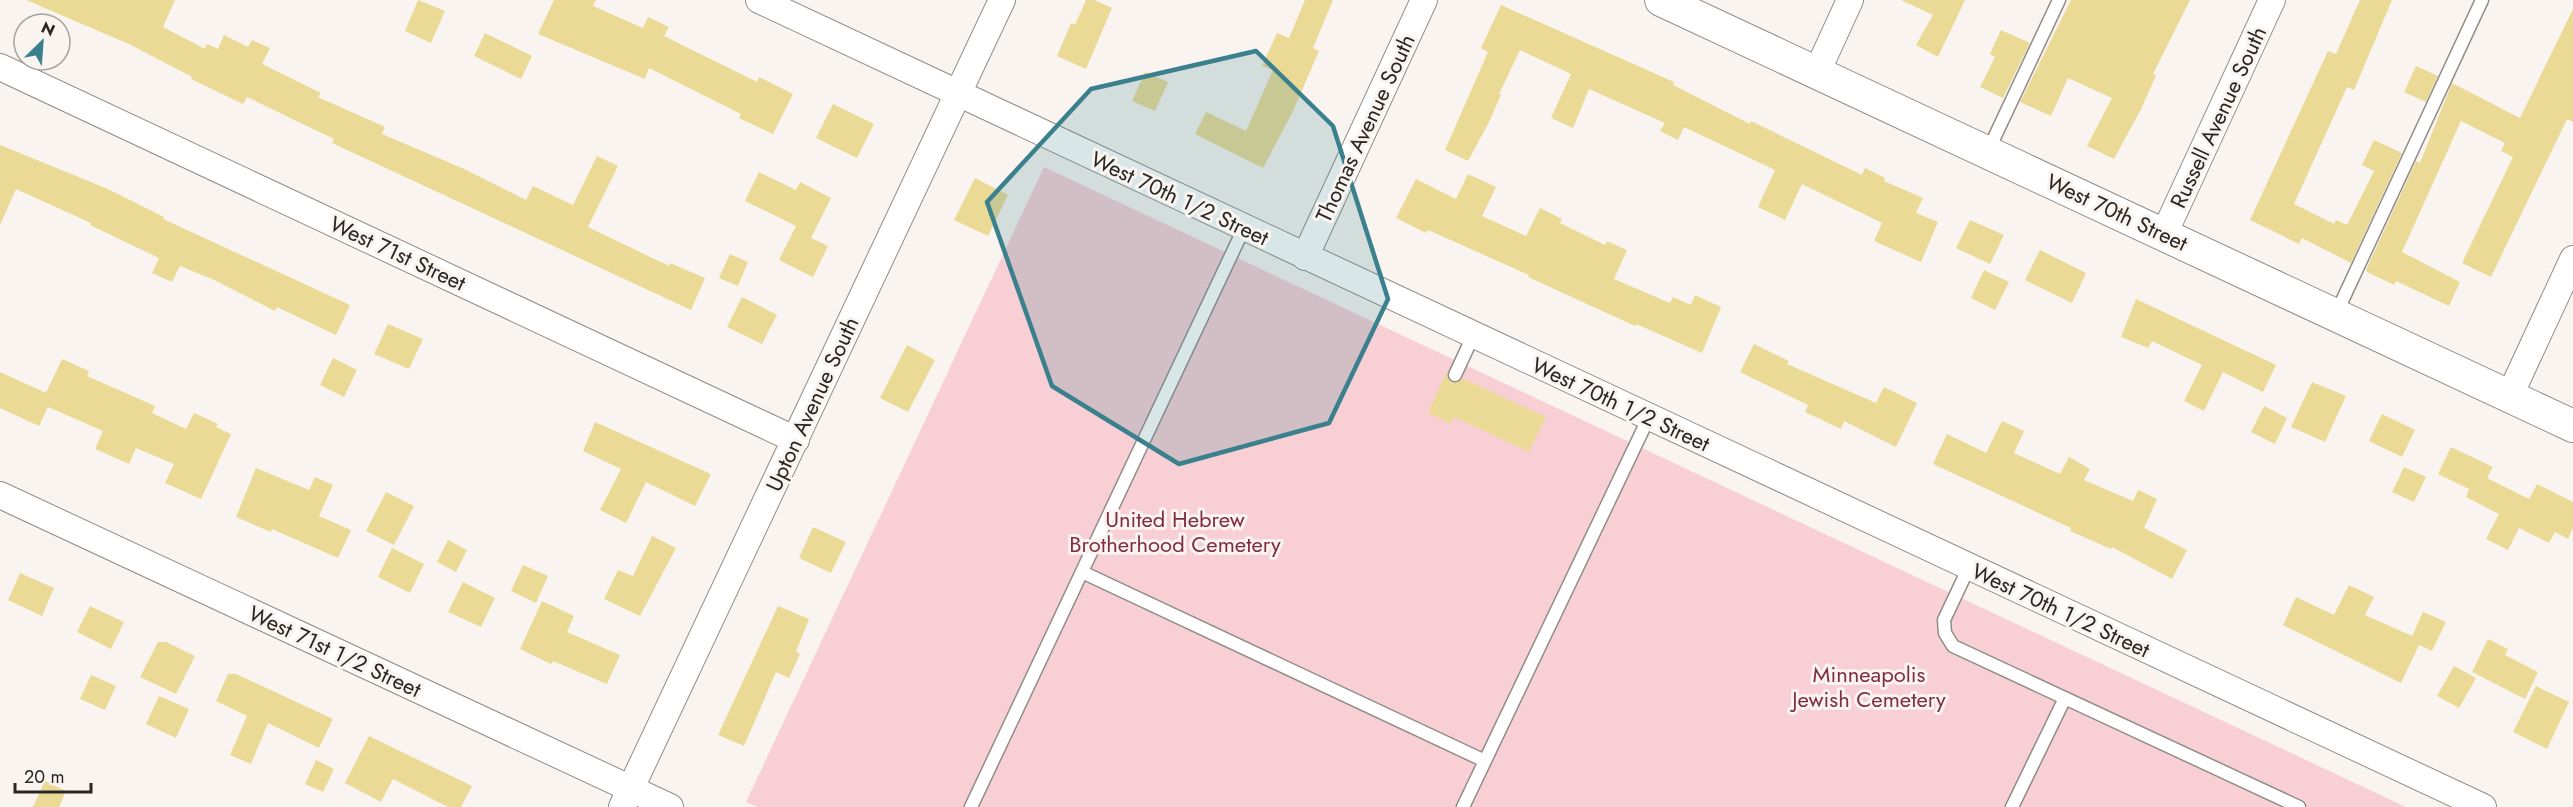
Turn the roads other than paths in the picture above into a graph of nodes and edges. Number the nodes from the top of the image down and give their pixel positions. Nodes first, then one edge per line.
1 (759, 0) edge
2 (1002, 0) edge
3 (1424, 0) edge
4 (1661, 0) edge
5 (1850, 0) edge
6 (2059, 0) edge
7 (2272, 0) edge
8 (2482, 0) edge
9 (0, 67) edge
10 (1817, 72) junction
11 (958, 94) junction
12 (1988, 152) junction
13 (1244, 228) junction
14 (2164, 234) junction
15 (1305, 257) junction
16 (2573, 259) edge
17 (2335, 315) junction
18 (1473, 336) junction
19 (1455, 375) dead end
20 (2510, 395) junction
21 (1649, 417) junction
22 (2573, 426) edge
23 (796, 440) junction
24 (0, 495) edge
25 (1970, 567) junction
26 (1082, 572) junction
27 (2065, 698) junction
28 (1485, 761) junction
29 (626, 798) edge
30 (670, 807) edge
31 (971, 807) edge
32 (1464, 807) edge
33 (2012, 807) edge
34 (2299, 807) edge
35 (2483, 807) edge

1 - 11 street, West 70th 1/2 Street
2 - 11 street, Upton Avenue South
3 - 15 street, Thomas Avenue South
4 - 10 street, West 70th Street
5 - 10 street
6 - 12 lane
7 - 14 street, Russell Avenue South
8 - 17 lane
9 - 23 street, West 71st Street
10 - 12 street, West 70th Street
11 - 13 street, West 70th 1/2 Street
11 - 23 street, Upton Avenue South
12 - 14 street, West 70th Street
13 - 15 street, West 70th 1/2 Street
13 - 26 lane
14 - 17 street, West 70th Street
15 - 18 street, West 70th 1/2 Street
16 - 20 street
17 - 20 street, West 70th Street
18 - 19 lane
18 - 21 street, West 70th 1/2 Street
20 - 22 street, West 70th Street
21 - 25 street, West 70th 1/2 Street
21 - 28 lane
23 - 29 street, Upton Avenue South
24 - 29 street, West 71st 1/2 Street
25 - 27 lane
25 - 35 street, West 70th 1/2 Street
26 - 28 lane
26 - 31 lane
27 - 33 lane
27 - 34 lane
28 - 32 lane
29 - 30 street, West 71st 1/2 Street

